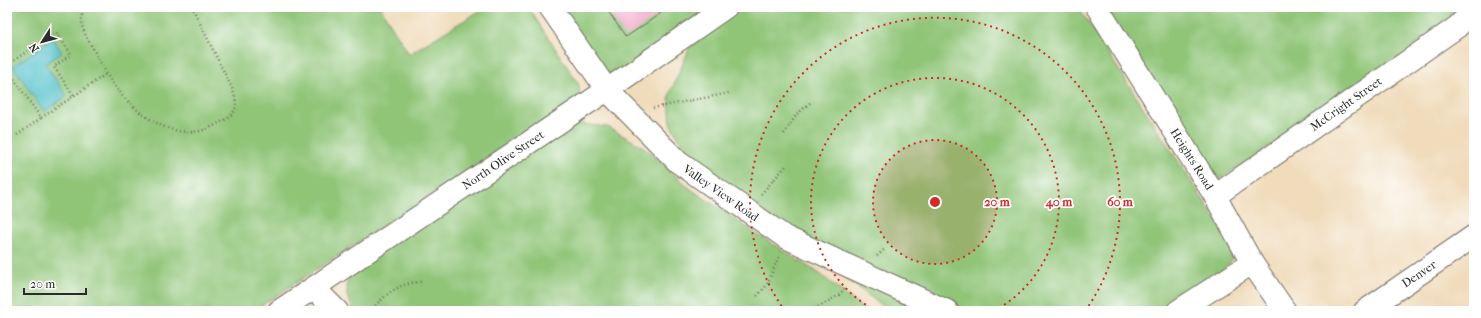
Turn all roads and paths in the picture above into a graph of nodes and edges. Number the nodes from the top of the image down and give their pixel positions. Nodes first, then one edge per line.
1 (85, 7) edge
2 (192, 7) edge
3 (550, 7) edge
4 (726, 7) edge
5 (1097, 7) edge
6 (1474, 10) edge
7 (7, 66) edge
8 (7, 69) edge
9 (106, 74) junction
10 (607, 90) junction
11 (729, 93) dead end
12 (74, 96) junction
13 (811, 102) dead end
14 (628, 112) junction
15 (41, 118) junction
16 (784, 134) dead end
17 (17, 135) dead end
18 (786, 166) dead end
19 (1215, 196) junction
20 (747, 211) junction
21 (1474, 236) edge
22 (791, 240) junction
23 (1252, 262) junction
24 (861, 272) junction
25 (422, 282) dead end
26 (314, 288) junction
27 (757, 296) dead end
28 (279, 311) edge
29 (337, 311) edge
30 (369, 311) edge
31 (811, 311) edge
32 (947, 311) edge
33 (1178, 311) edge
34 (1285, 311) edge
35 (1365, 311) edge

1 - 9 path
2 - 9 path
3 - 10 street, Valley View Road
4 - 10 street, North Olive Street
5 - 19 street, Heights Road
6 - 19 street, McCright Street
7 - 12 path
8 - 15 path
9 - 12 path
10 - 14 street, Valley View Road
10 - 26 street, North Olive Street
11 - 14 path
12 - 15 path
13 - 16 path
14 - 20 street, Valley View Road
15 - 17 path
18 - 20 path
19 - 23 street, Heights Road
20 - 22 street, Valley View Road
21 - 35 street, Denver
22 - 24 street, Valley View Road
22 - 27 path
23 - 33 street
23 - 34 street, Heights Road
24 - 31 path
24 - 32 street, Valley View Road
25 - 30 path
26 - 28 street, North Olive Street
26 - 29 street

